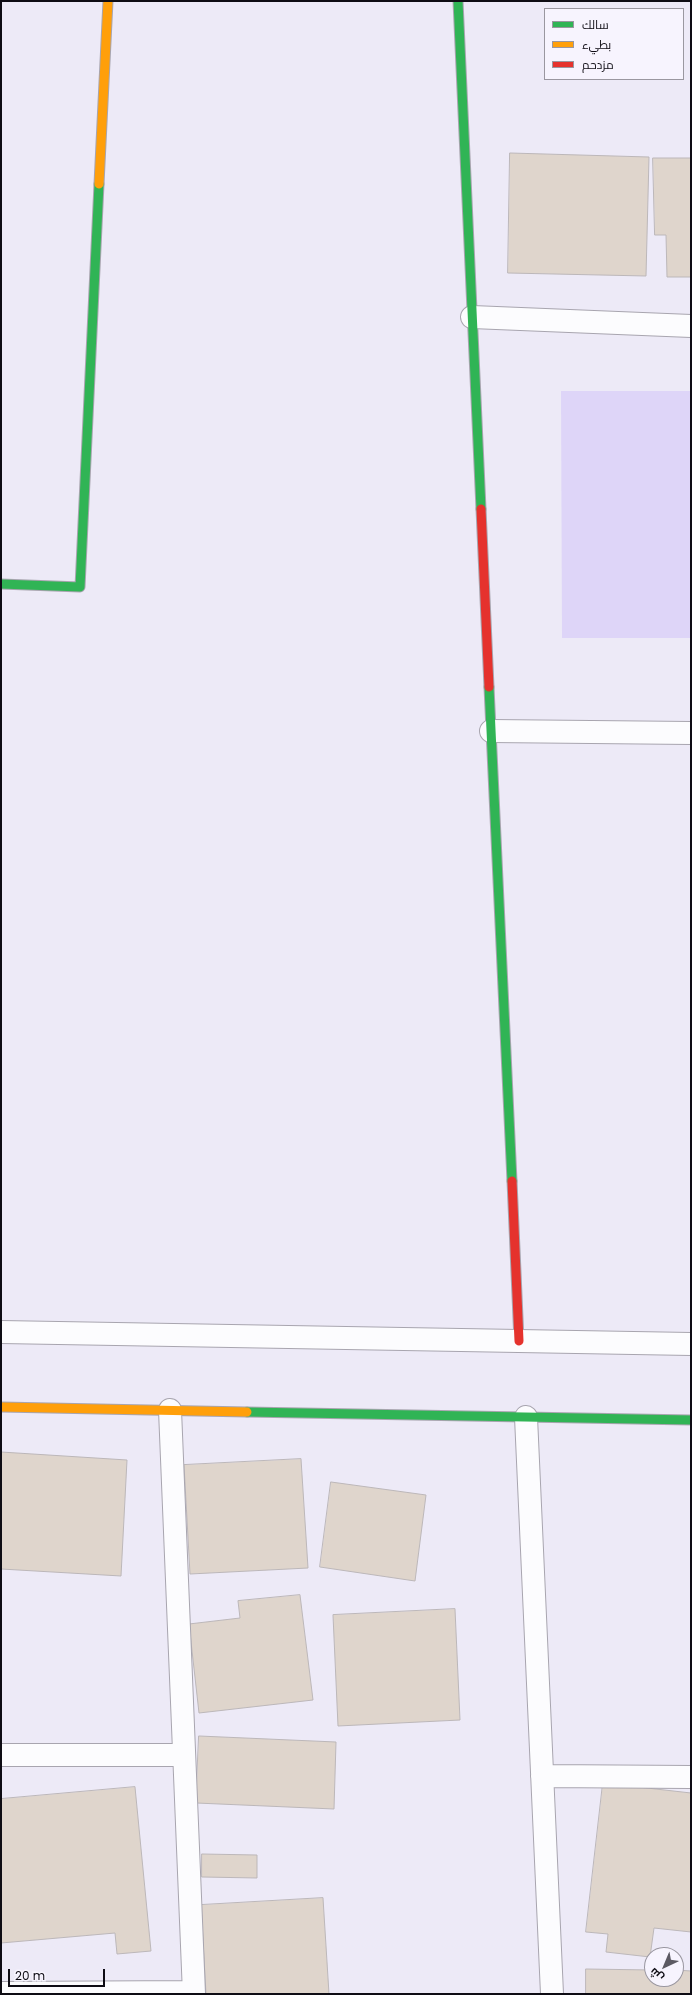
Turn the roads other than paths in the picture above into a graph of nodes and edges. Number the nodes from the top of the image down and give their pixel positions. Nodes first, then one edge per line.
1 (108, 1) edge
2 (458, 1) edge
3 (472, 317) junction
4 (691, 326) edge
5 (1, 584) edge
6 (491, 731) junction
7 (691, 733) edge
8 (1, 1332) edge
9 (519, 1341) junction
10 (691, 1344) edge
11 (1, 1407) edge
12 (170, 1410) junction
13 (526, 1417) junction
14 (691, 1420) edge
15 (1, 1755) edge
16 (184, 1755) junction
17 (542, 1776) junction
18 (691, 1777) edge
19 (1, 1993) edge
20 (193, 1993) edge
21 (552, 1994) edge

1 - 5 street
2 - 3 street
3 - 4 street
3 - 6 street
6 - 7 street
6 - 9 street
8 - 9 street
9 - 10 street
11 - 12 street
12 - 13 street
12 - 16 street
13 - 14 street
13 - 17 street
15 - 16 street
16 - 20 street
17 - 18 street
17 - 21 street
19 - 20 street

